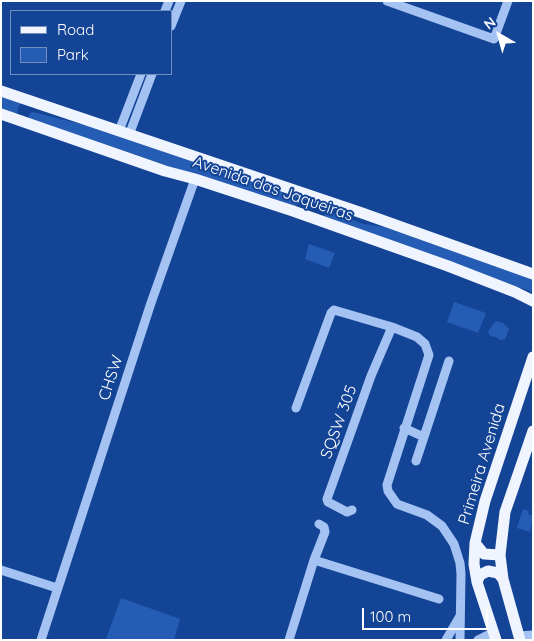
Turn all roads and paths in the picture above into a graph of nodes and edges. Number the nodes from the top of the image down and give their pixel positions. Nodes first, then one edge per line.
1 (181, 1) edge
2 (387, 1) edge
3 (508, 1) edge
4 (172, 24) edge
5 (141, 75) edge
6 (152, 75) edge
7 (1, 91) edge
8 (33, 103) junction
9 (1, 114) edge
10 (23, 122) junction
11 (124, 133) junction
12 (195, 179) junction
13 (303, 194) junction
14 (325, 200) junction
15 (293, 212) junction
16 (324, 223) junction
17 (531, 272) edge
18 (515, 292) junction
19 (533, 302) edge
20 (533, 312) edge
21 (392, 327) junction
22 (533, 358) edge
23 (449, 361) dead end
24 (296, 408) dead end
25 (404, 428) junction
26 (533, 431) edge
27 (424, 437) junction
28 (501, 454) junction
29 (522, 458) junction
30 (416, 461) dead end
31 (352, 510) dead end
32 (320, 524) dead end
33 (475, 543) junction
34 (500, 555) junction
35 (314, 560) junction
36 (1, 570) edge
37 (503, 579) junction
38 (477, 582) junction
39 (57, 588) junction
40 (439, 599) dead end
41 (461, 614) junction
42 (533, 635) edge
43 (495, 636) edge
44 (520, 638) edge
45 (41, 640) edge
46 (289, 640) edge
47 (446, 640) edge
48 (460, 640) edge
49 (478, 640) edge

1 - 4 street
2 - 3 street
5 - 11 street
6 - 11 street
7 - 8 main road, Avenida das Jaqueiras
8 - 10 main road
8 - 11 main road, Avenida das Jaqueiras
9 - 10 main road, Avenida das Jaqueiras
10 - 12 main road, Avenida das Jaqueiras
11 - 13 main road, Avenida das Jaqueiras
12 - 15 main road, Avenida das Jaqueiras
12 - 39 street, CHSW
13 - 14 main road, Avenida das Jaqueiras
13 - 15 main road
14 - 16 main road
14 - 17 main road, Avenida das Jaqueiras
15 - 16 main road, Avenida das Jaqueiras
16 - 18 main road, Avenida das Jaqueiras
18 - 19 main road, Avenida das Jaqueiras
18 - 20 main road
21 - 24 street
21 - 25 street
21 - 31 street, SQSW 305
22 - 28 main road, Primeira Avenida
23 - 27 street
25 - 27 street
25 - 41 street
26 - 29 main road
27 - 30 street
28 - 29 main road
28 - 33 main road, Primeira Avenida
29 - 34 main road
32 - 35 street
33 - 34 main road
33 - 38 main road, Primeira Avenida
34 - 37 main road
35 - 40 street
35 - 46 street
36 - 39 street
37 - 38 main road
37 - 44 main road
38 - 43 main road, Primeira Avenida
39 - 45 street, CHSW
41 - 47 street
41 - 48 street
42 - 44 street
43 - 49 street

